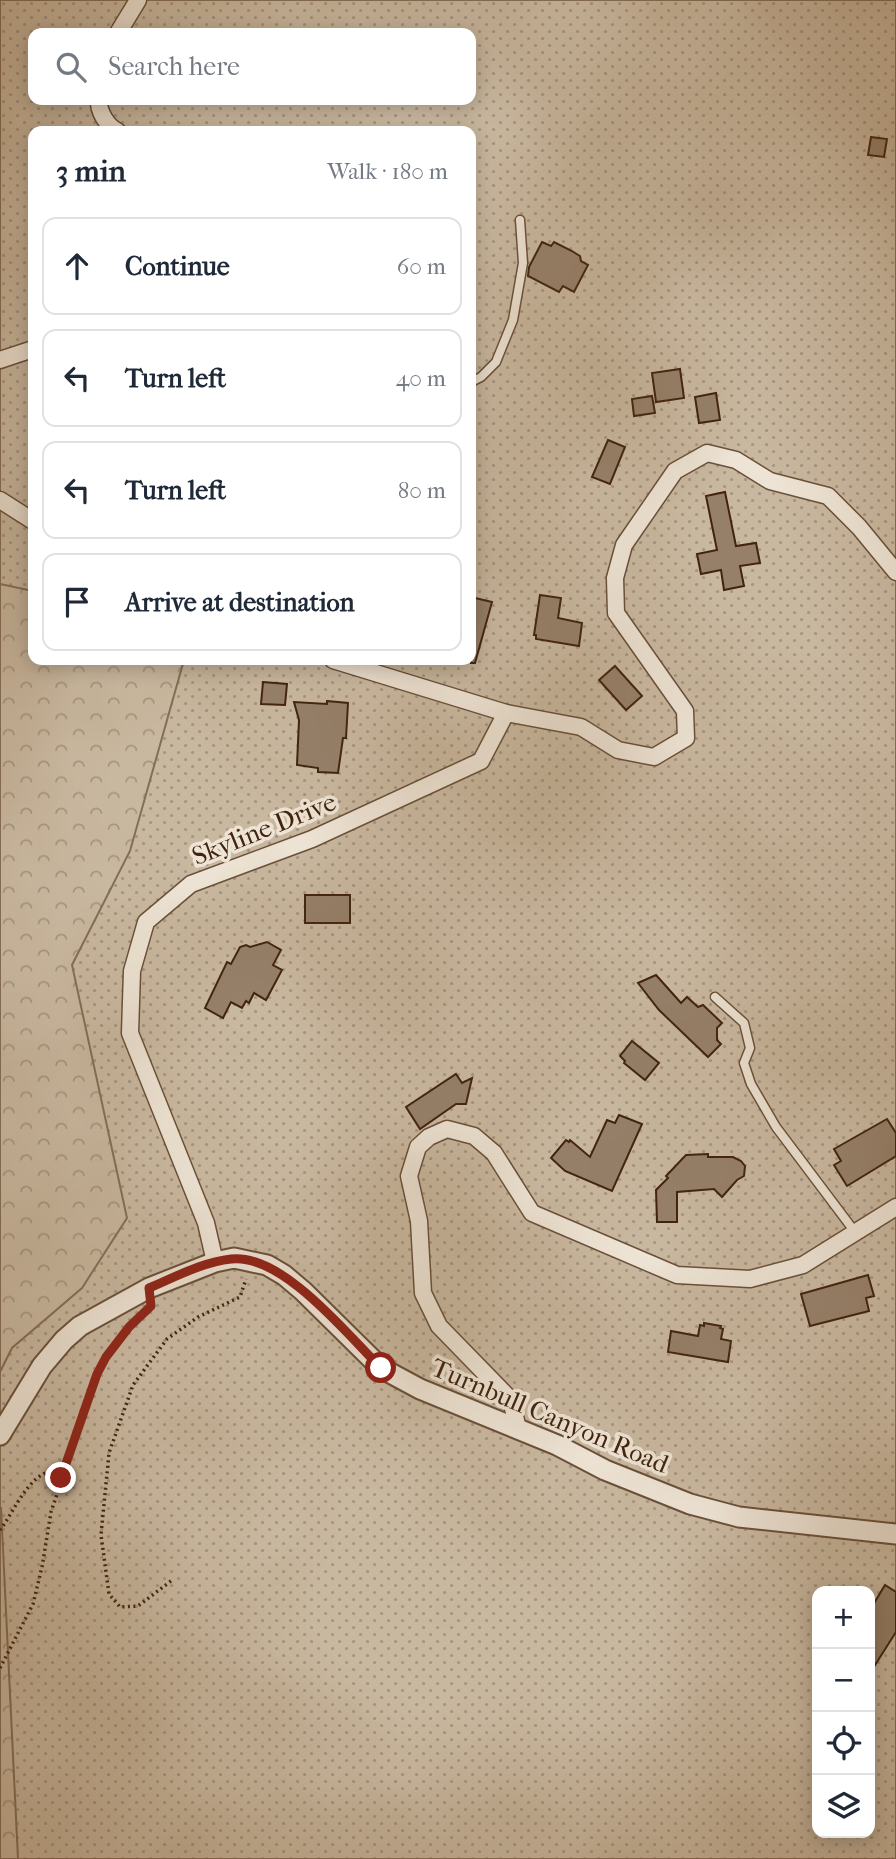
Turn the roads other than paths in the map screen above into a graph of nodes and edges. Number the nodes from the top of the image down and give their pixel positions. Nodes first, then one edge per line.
1 (138, 0) edge
2 (121, 28) edge
3 (98, 105) edge
4 (109, 126) edge
5 (520, 220) dead end
6 (28, 351) edge
7 (0, 360) edge
8 (476, 380) edge
9 (0, 500) edge
10 (28, 518) edge
11 (896, 572) edge
12 (349, 665) edge
13 (506, 713) junction
14 (715, 998) dead end
15 (896, 1207) edge
16 (855, 1233) junction
17 (215, 1262) junction
18 (518, 1429) junction
19 (0, 1435) edge
20 (896, 1534) edge

1 - 2 street
3 - 4 street
5 - 8 lane
6 - 7 street
9 - 10 street
11 - 13 street
12 - 13 street
13 - 17 street, Skyline Drive
14 - 16 lane
15 - 16 street
16 - 18 street
17 - 18 street, Turnbull Canyon Road
17 - 19 street, Turnbull Canyon Road
18 - 20 street, Turnbull Canyon Road

